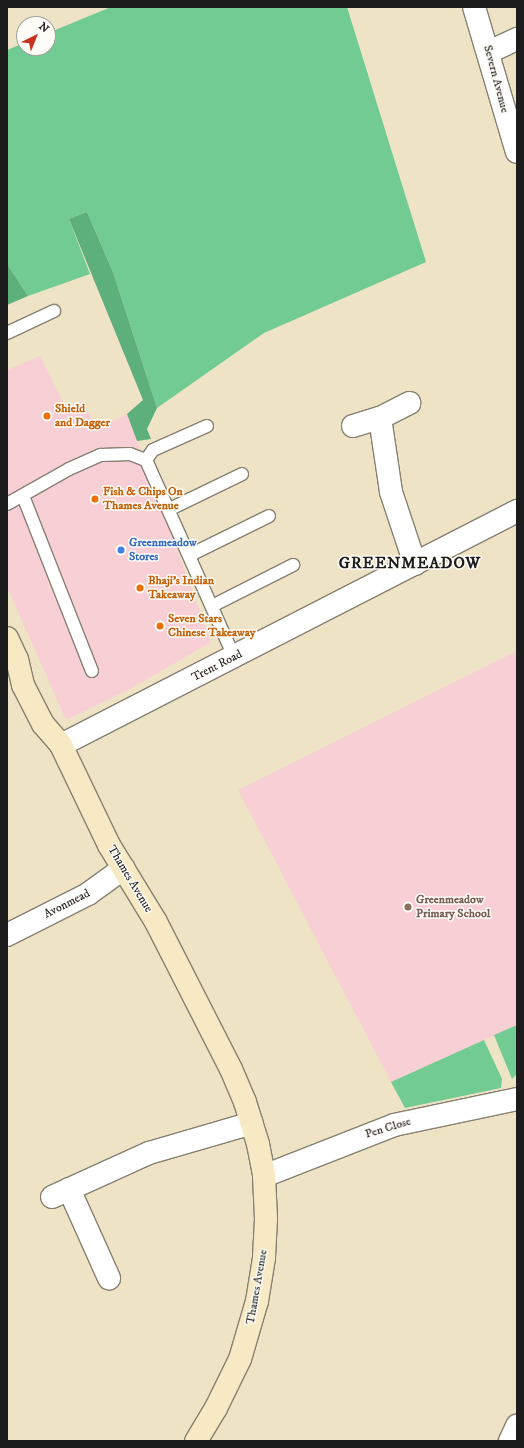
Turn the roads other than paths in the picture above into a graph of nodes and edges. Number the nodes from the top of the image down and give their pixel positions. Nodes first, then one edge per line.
1 (474, 7) edge
2 (517, 39) edge
3 (489, 52) junction
4 (517, 152) edge
5 (54, 311) dead end
6 (7, 333) edge
7 (409, 403) dead end
8 (380, 418) junction
9 (206, 426) dead end
10 (353, 426) dead end
11 (146, 460) junction
12 (242, 474) dead end
13 (23, 496) junction
14 (7, 504) edge
15 (170, 509) junction
16 (517, 511) edge
17 (269, 516) dead end
18 (190, 556) junction
19 (415, 564) junction
20 (292, 565) dead end
21 (212, 606) junction
22 (7, 638) edge
23 (234, 657) junction
24 (92, 671) dead end
25 (61, 745) junction
26 (124, 868) junction
27 (7, 935) edge
28 (517, 1099) edge
29 (252, 1122) junction
30 (264, 1176) junction
31 (109, 1278) dead end
32 (517, 1426) edge
33 (196, 1441) edge
34 (510, 1441) edge

1 - 3 street, Severn Avenue
2 - 3 street
3 - 4 street, Severn Avenue
5 - 6 lane
7 - 8 street
8 - 10 street
8 - 19 street
9 - 11 lane
11 - 13 lane
11 - 15 lane
12 - 15 lane
13 - 14 lane
13 - 24 lane
15 - 18 lane
16 - 19 street, Trent Road
17 - 18 lane
18 - 21 lane
19 - 23 street, Trent Road
20 - 21 lane
21 - 23 lane
22 - 25 street, Thames Avenue
23 - 25 street, Trent Road
25 - 26 street, Thames Avenue
26 - 27 street, Avonmead
26 - 29 street, Thames Avenue
28 - 30 street, Pen Close
29 - 30 street, Thames Avenue
29 - 31 street
30 - 33 street, Thames Avenue
32 - 34 street

